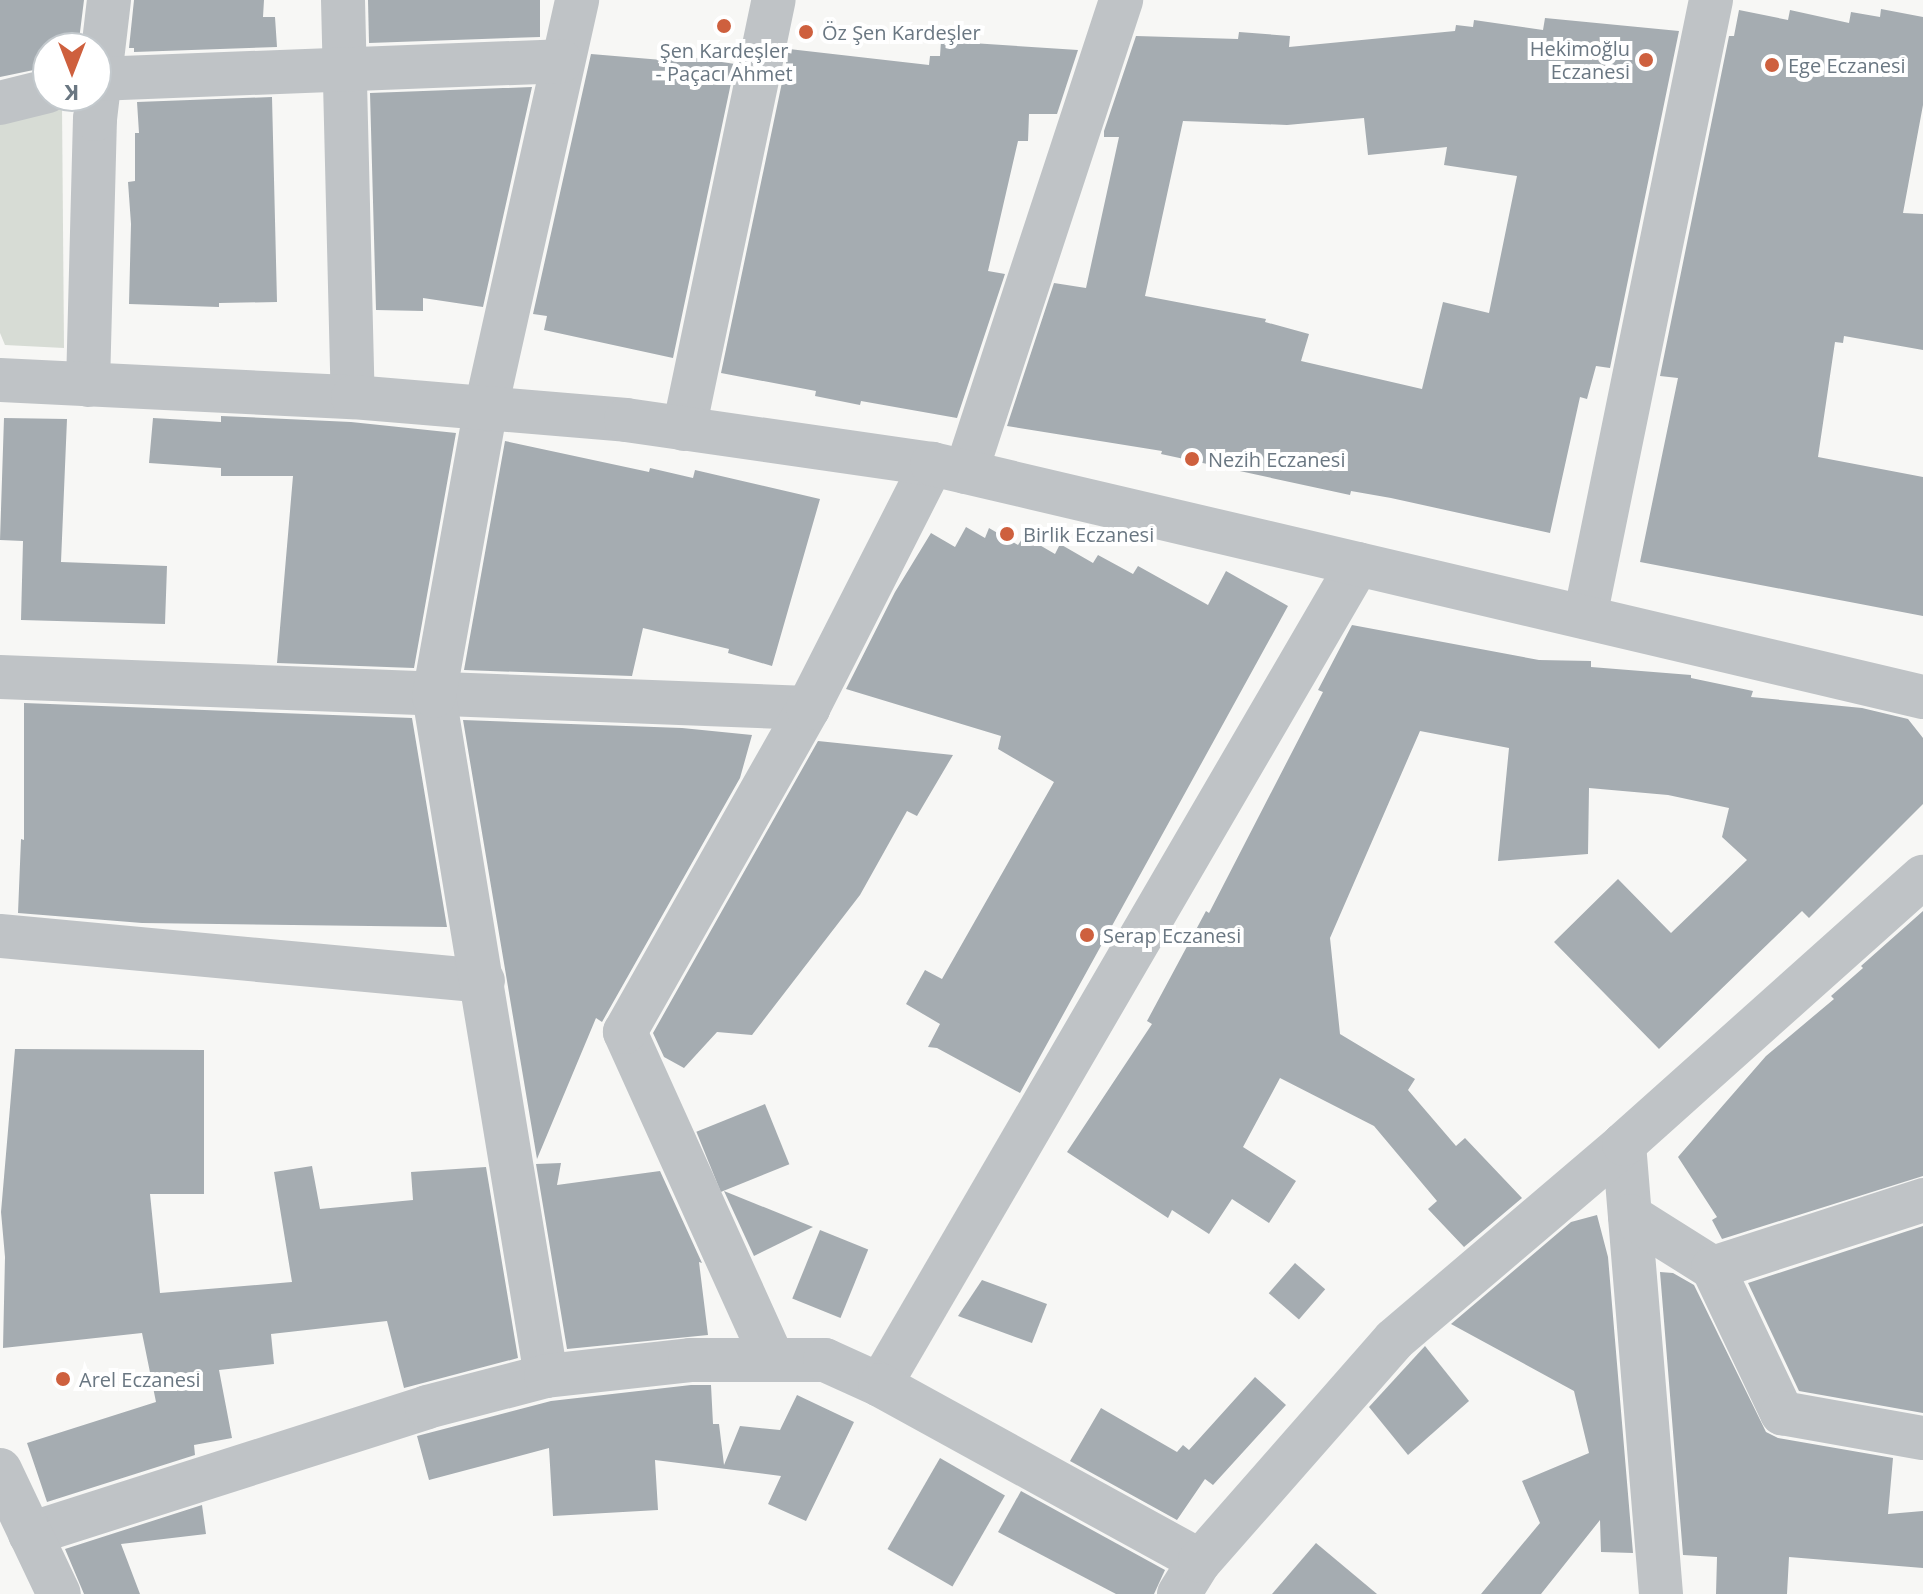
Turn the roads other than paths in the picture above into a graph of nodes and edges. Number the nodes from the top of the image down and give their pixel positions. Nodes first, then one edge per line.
1 (109, 0) edge
2 (343, 0) edge
3 (577, 0) edge
4 (774, 0) edge
5 (1121, 0) edge
6 (1711, 0) edge
7 (104, 32) edge
8 (561, 61) junction
9 (345, 67) junction
10 (112, 77) edge
11 (32, 95) edge
12 (0, 103) edge
13 (96, 112) edge
14 (0, 380) edge
15 (88, 385) junction
16 (353, 397) junction
17 (486, 408) junction
18 (684, 429) junction
19 (949, 468) junction
20 (1358, 564) junction
21 (1585, 617) junction
22 (0, 677) edge
23 (434, 696) junction
24 (1923, 697) edge
25 (808, 708) junction
26 (1923, 877) edge
27 (0, 936) edge
28 (483, 981) junction
29 (1624, 1144) junction
30 (1923, 1200) edge
31 (1630, 1216) junction
32 (1713, 1268) junction
33 (773, 1360) junction
34 (546, 1376) junction
35 (880, 1385) junction
36 (1923, 1438) edge
37 (0, 1470) edge
38 (30, 1534) junction
39 (1189, 1578) edge
40 (59, 1594) edge
41 (1661, 1594) edge

1 - 7 street
2 - 9 street
3 - 8 street
4 - 18 street
5 - 19 street
6 - 21 street
8 - 9 street
8 - 17 street
9 - 10 street
9 - 16 street
11 - 12 street
13 - 15 street
14 - 15 street
15 - 16 street
16 - 17 street
17 - 18 street
17 - 23 street
18 - 19 street
19 - 20 street
19 - 25 street
20 - 21 street
20 - 35 street
21 - 24 street
22 - 23 street
23 - 25 street
23 - 28 street
25 - 33 street
26 - 29 street
27 - 28 street
28 - 34 street
29 - 31 street
29 - 39 street
30 - 32 street
31 - 32 street
31 - 41 street
32 - 36 street
33 - 34 street
33 - 35 street
34 - 38 street
35 - 39 street
37 - 38 street
38 - 40 street

